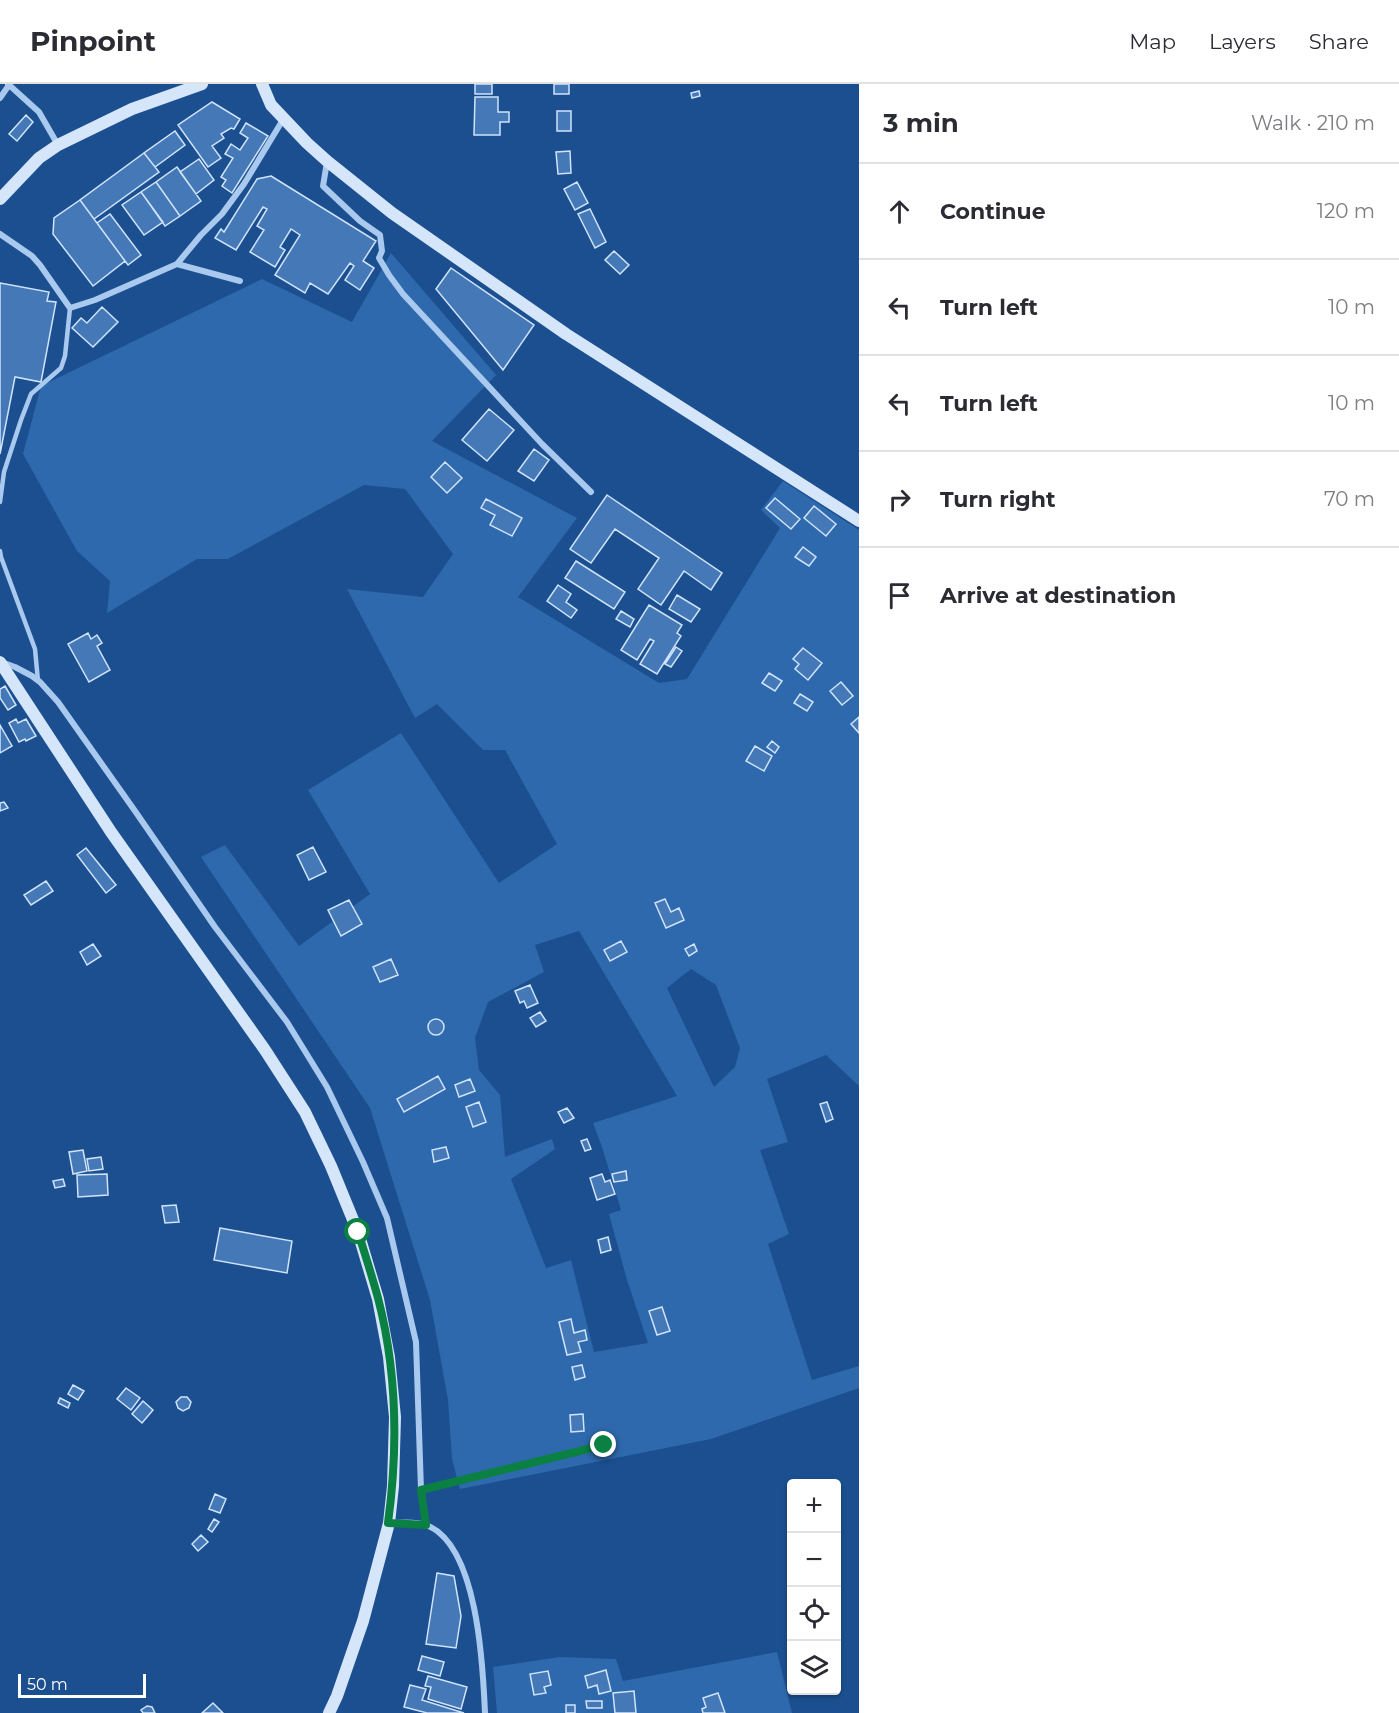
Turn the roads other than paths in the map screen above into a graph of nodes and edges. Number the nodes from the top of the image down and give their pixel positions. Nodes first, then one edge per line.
1 (9, 84) edge
2 (202, 84) edge
3 (262, 84) edge
4 (0, 98) edge
5 (284, 118) junction
6 (58, 145) junction
7 (327, 162) junction
8 (0, 199) edge
9 (0, 234) edge
10 (177, 264) junction
11 (240, 281) dead end
12 (70, 308) junction
13 (591, 492) dead end
14 (0, 502) edge
15 (859, 521) edge
16 (0, 551) edge
17 (0, 662) edge
18 (38, 681) junction
19 (604, 1445) dead end
20 (421, 1490) junction
21 (388, 1523) junction
22 (426, 1525) junction
23 (329, 1713) edge
24 (485, 1713) edge

1 - 4 street
1 - 6 street
2 - 6 main road
3 - 5 main road
5 - 7 main road
5 - 10 street
6 - 8 main road
7 - 13 street
7 - 15 main road
9 - 12 street
10 - 11 street
10 - 12 street
12 - 14 lane
16 - 18 lane
17 - 18 street
17 - 21 main road
18 - 20 street
19 - 20 lane
20 - 22 street
21 - 22 street
21 - 23 main road
22 - 24 street

